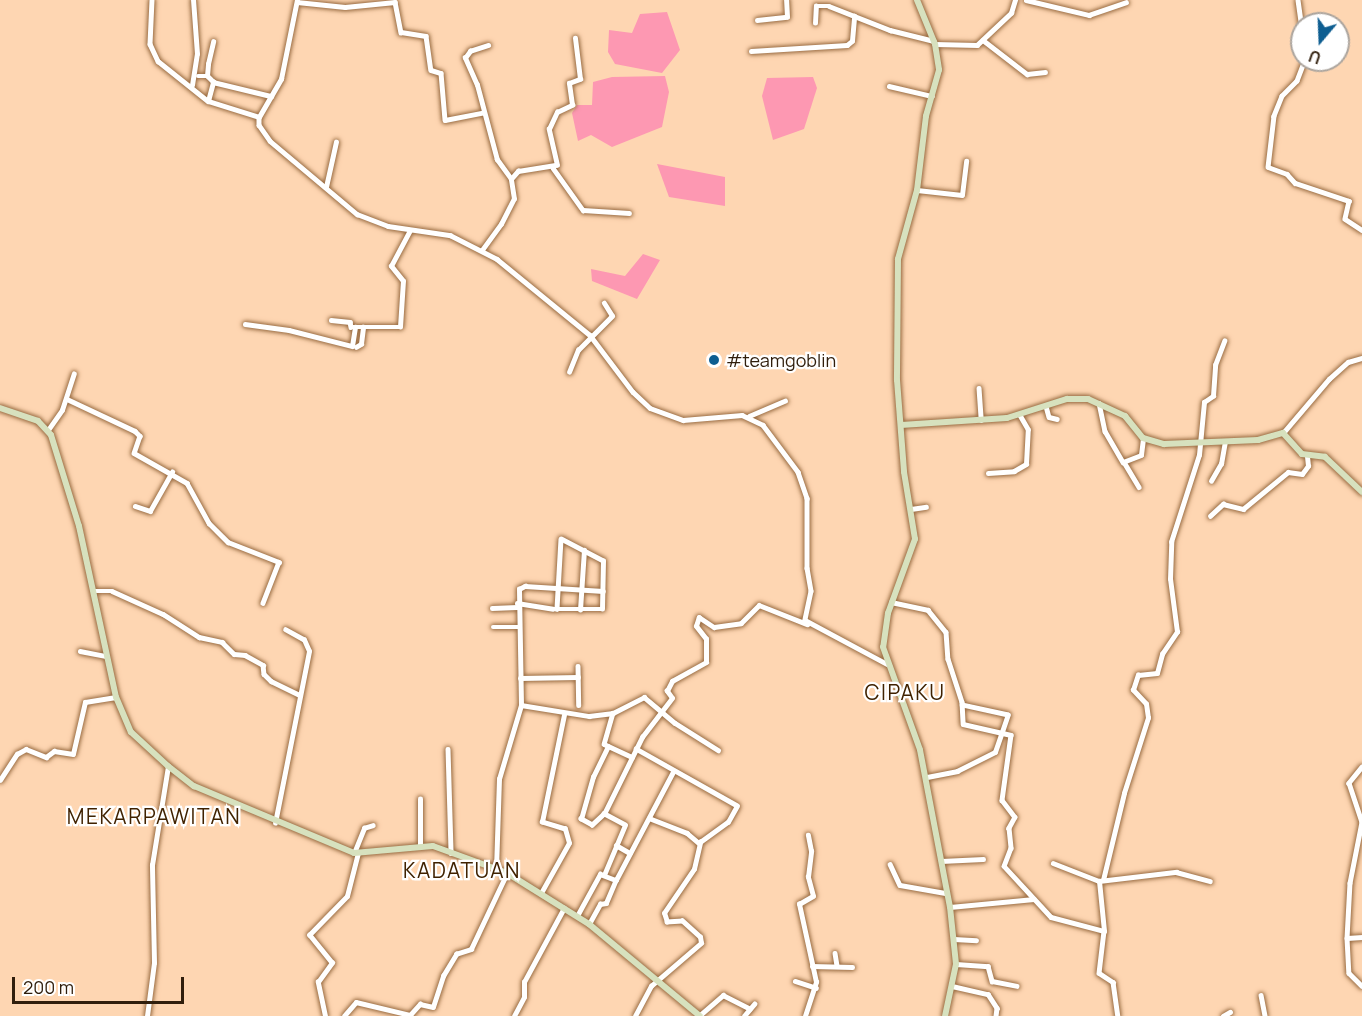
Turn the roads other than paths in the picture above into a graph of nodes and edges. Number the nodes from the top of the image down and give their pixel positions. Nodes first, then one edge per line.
1 (152, 0) edge
2 (193, 0) edge
3 (786, 0) edge
4 (917, 0) edge
5 (1015, 0) edge
6 (1026, 0) edge
7 (297, 1) edge
8 (1126, 2) dead end
9 (854, 16) junction
10 (757, 20) dead end
11 (815, 24) dead end
12 (575, 38) dead end
13 (983, 40) junction
14 (213, 42) dead end
15 (935, 42) junction
16 (488, 45) dead end
17 (751, 51) dead end
18 (1045, 72) dead end
19 (1301, 72) joint
20 (198, 76) dead end
21 (207, 76) junction
22 (1293, 78) dead end
23 (213, 82) junction
24 (192, 85) junction
25 (889, 86) dead end
26 (272, 96) junction
27 (932, 96) junction
28 (208, 100) junction
29 (482, 113) junction
30 (259, 117) junction
31 (336, 142) dead end
32 (966, 161) dead end
33 (553, 168) junction
34 (511, 178) junction
35 (326, 187) junction
36 (917, 190) junction
37 (629, 213) dead end
38 (1362, 230) edge
39 (410, 231) junction
40 (482, 250) junction
41 (604, 303) dead end
42 (332, 320) dead end
43 (245, 324) dead end
44 (355, 327) junction
45 (363, 327) junction
46 (590, 335) junction
47 (1224, 341) dead end
48 (356, 347) dead end
49 (1362, 357) edge
50 (568, 372) dead end
51 (75, 374) dead end
52 (980, 388) dead end
53 (67, 399) junction
54 (785, 402) dead end
55 (1099, 403) junction
56 (1046, 406) junction
57 (0, 408) edge
58 (748, 416) junction
59 (1020, 416) junction
60 (1057, 419) dead end
61 (981, 420) junction
62 (901, 425) junction
63 (48, 430) junction
64 (1283, 433) junction
65 (1143, 438) junction
66 (1225, 442) junction
67 (1199, 446) junction
68 (1308, 456) junction
69 (1124, 462) junction
70 (172, 472) junction
71 (988, 473) dead end
72 (1211, 481) dead end
73 (1139, 487) dead end
74 (1362, 492) edge
75 (135, 506) dead end
76 (926, 507) dead end
77 (911, 509) junction
78 (1210, 516) dead end
79 (584, 550) junction
80 (558, 588) junction
81 (582, 590) junction
82 (95, 591) junction
83 (603, 591) junction
84 (891, 602) junction
85 (263, 603) dead end
86 (517, 605) junction
87 (492, 608) dead end
88 (557, 609) junction
89 (580, 610) junction
90 (807, 624) junction
91 (493, 627) dead end
92 (518, 627) junction
93 (286, 630) dead end
94 (80, 651) dead end
95 (105, 656) junction
96 (887, 664) junction
97 (578, 666) dead end
98 (578, 676) junction
99 (520, 678) junction
100 (300, 695) junction
101 (116, 697) junction
102 (521, 705) junction
103 (579, 705) dead end
104 (962, 705) junction
105 (614, 713) junction
106 (662, 713) junction
107 (564, 715) junction
108 (1002, 731) junction
109 (608, 746) junction
110 (448, 749) dead end
111 (636, 749) junction
112 (718, 750) dead end
113 (632, 757) junction
114 (168, 766) junction
115 (1362, 766) edge
116 (673, 772) junction
117 (927, 777) junction
118 (0, 780) edge
119 (420, 799) dead end
120 (604, 814) junction
121 (649, 818) junction
122 (275, 823) junction
123 (373, 825) dead end
124 (808, 835) dead end
125 (699, 843) junction
126 (420, 845) junction
127 (615, 845) junction
128 (452, 852) junction
129 (356, 853) junction
130 (630, 853) junction
131 (983, 859) dead end
132 (941, 861) junction
133 (1053, 863) dead end
134 (890, 864) dead end
135 (496, 869) junction
136 (507, 873) junction
137 (604, 875) junction
138 (616, 880) junction
139 (1101, 881) junction
140 (1210, 881) dead end
141 (541, 893) junction
142 (946, 893) junction
143 (1034, 899) junction
144 (950, 907) junction
145 (564, 909) junction
146 (578, 916) junction
147 (589, 924) junction
148 (1104, 931) junction
149 (1362, 937) edge
150 (1347, 938) junction
151 (954, 939) junction
152 (976, 940) dead end
153 (835, 953) dead end
154 (956, 963) junction
155 (812, 966) junction
156 (837, 966) junction
157 (852, 967) dead end
158 (657, 979) junction
159 (795, 981) dead end
160 (952, 986) junction
161 (1017, 986) dead end
162 (1362, 986) edge
163 (816, 988) junction
164 (1261, 995) dead end
165 (754, 1004) dead end
166 (750, 1009) junction
167 (1230, 1012) dead end
168 (147, 1016) edge
169 (325, 1016) edge
170 (344, 1016) edge
171 (514, 1016) edge
172 (635, 1016) edge
173 (700, 1016) edge
174 (744, 1016) edge
175 (805, 1016) edge
176 (945, 1016) edge
177 (996, 1016) edge
178 (1118, 1016) edge
179 (1222, 1016) edge
180 (1264, 1016) edge

1 - 24 street
2 - 24 street
3 - 10 street
4 - 15 street
5 - 13 street
6 - 8 street
7 - 26 street
7 - 29 street
9 - 11 street
9 - 15 street
9 - 17 street
12 - 33 street
13 - 15 street
13 - 18 street
14 - 21 street
15 - 27 street
16 - 29 street
19 - 22 street
19 - 38 street
20 - 21 street
21 - 23 street
23 - 26 street
23 - 28 street
24 - 28 street
25 - 27 street
26 - 30 street
27 - 36 street
28 - 30 street
29 - 34 street
30 - 35 street
31 - 35 street
32 - 36 street
33 - 34 street
33 - 37 street
34 - 40 street
35 - 39 street
36 - 62 street
39 - 40 street
39 - 45 street
40 - 46 street
41 - 46 street
42 - 44 street
43 - 44 street
44 - 45 street
45 - 48 street
46 - 50 street
46 - 58 street
47 - 67 street
49 - 64 street
51 - 53 street
52 - 61 street
53 - 63 street
53 - 70 street
54 - 58 street
55 - 56 street
55 - 65 street
55 - 69 street
56 - 59 street
56 - 60 street
57 - 63 street
58 - 90 street
59 - 61 street
59 - 71 street
61 - 62 street
62 - 77 street
63 - 82 street
64 - 66 street
64 - 68 street
65 - 67 street
65 - 69 street
66 - 67 street
66 - 72 street
67 - 139 street
68 - 74 street
68 - 78 street
69 - 73 street
70 - 75 street
70 - 85 street
76 - 77 street
77 - 84 street
79 - 80 street
79 - 81 street
79 - 83 street
80 - 81 street
80 - 86 street
80 - 88 street
81 - 83 street
81 - 89 street
82 - 95 street
82 - 100 street
83 - 89 street
84 - 96 street
84 - 104 street
86 - 87 street
86 - 88 street
86 - 92 street
88 - 89 street
90 - 96 street
90 - 106 street
91 - 92 street
92 - 99 street
93 - 100 street
94 - 95 street
95 - 101 street
96 - 117 street
97 - 98 street
98 - 99 street
98 - 103 street
99 - 102 street
100 - 122 street
101 - 114 street
101 - 118 street
102 - 107 street
102 - 135 street
104 - 108 street
104 - 108 street
105 - 106 street
105 - 107 street
105 - 109 street
106 - 111 street
106 - 112 street
107 - 141 street
108 - 117 street
108 - 143 street
109 - 113 street
109 - 120 street
110 - 128 street
111 - 113 street
111 - 116 street
113 - 120 street
114 - 122 street
114 - 168 street
115 - 150 street
116 - 121 street
116 - 125 street
117 - 132 street
119 - 126 street
120 - 127 street
121 - 125 street
121 - 130 street
122 - 129 street
123 - 129 street
124 - 155 street
125 - 158 street
126 - 128 street
126 - 129 street
127 - 130 street
127 - 137 street
128 - 135 street
129 - 169 street
130 - 138 street
131 - 132 street
132 - 142 street
133 - 139 street
134 - 142 street
135 - 136 street
136 - 141 street
136 - 170 street
137 - 138 street
137 - 146 street
138 - 147 street
139 - 140 street
139 - 148 street
141 - 145 street
142 - 144 street
143 - 144 street
143 - 148 street
144 - 151 street
145 - 146 street
145 - 171 street
146 - 147 street
147 - 158 street
148 - 178 street
149 - 150 street
150 - 162 street
151 - 152 street
151 - 154 street
153 - 156 street
154 - 160 street
154 - 161 street
155 - 156 street
155 - 163 street
156 - 157 street
158 - 172 street
158 - 173 street
159 - 163 street
160 - 176 street
160 - 177 street
163 - 175 street
164 - 180 street
165 - 166 street
166 - 173 street
166 - 174 street
167 - 179 street

